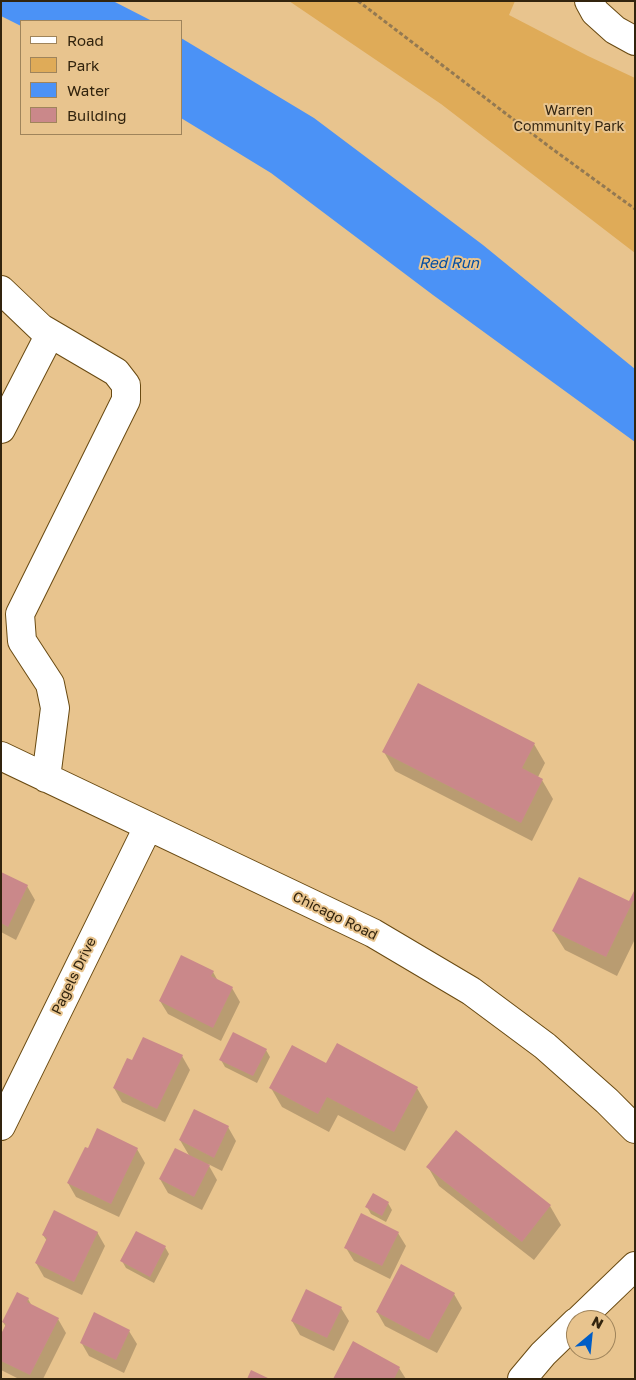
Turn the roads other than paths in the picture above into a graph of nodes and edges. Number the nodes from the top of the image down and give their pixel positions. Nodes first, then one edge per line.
1 (589, 1) edge
2 (635, 41) edge
3 (1, 290) edge
4 (50, 334) junction
5 (1, 429) edge
6 (1, 647) edge
7 (36, 664) junction
8 (1, 756) edge
9 (46, 778) junction
10 (148, 826) junction
11 (1, 1126) edge
12 (635, 1129) edge
13 (635, 1266) edge
14 (589, 1310) edge
15 (566, 1332) edge
16 (522, 1379) edge

1 - 2 street
3 - 4 street
4 - 5 street
4 - 7 street
6 - 7 street
7 - 9 street
8 - 9 street, Chicago Road
9 - 10 street, Chicago Road
10 - 11 street, Pagels Drive
10 - 12 street, Chicago Road
13 - 14 street
15 - 16 street

